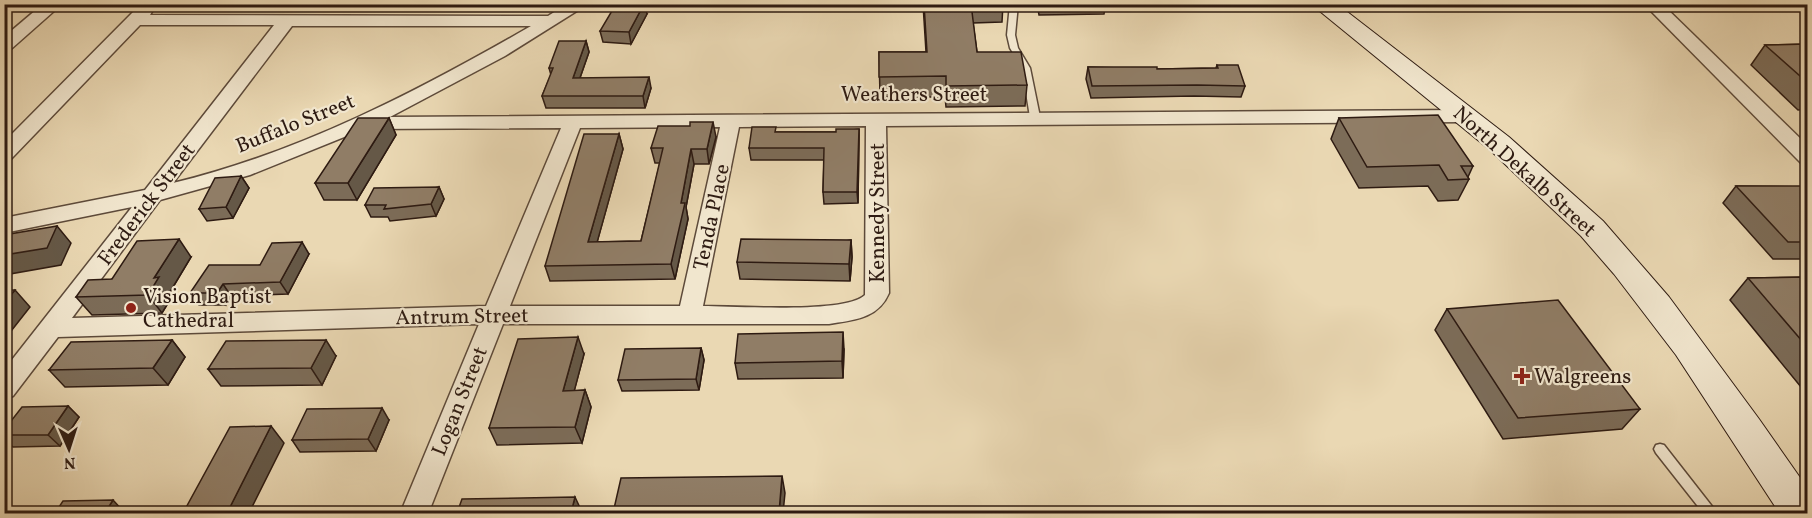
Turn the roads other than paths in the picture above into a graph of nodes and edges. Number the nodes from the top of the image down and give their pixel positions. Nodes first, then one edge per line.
1 (54, 4) edge
2 (150, 4) edge
3 (580, 4) edge
4 (1014, 4) edge
5 (1322, 4) edge
6 (1652, 4) edge
7 (288, 19) junction
8 (134, 20) junction
9 (553, 21) junction
10 (4, 46) edge
11 (1466, 116) junction
12 (1035, 117) junction
13 (876, 118) junction
14 (731, 120) junction
15 (573, 121) junction
16 (363, 123) junction
17 (4, 154) edge
18 (1808, 158) edge
19 (152, 196) junction
20 (4, 226) edge
21 (870, 305) joint
22 (690, 314) junction
23 (494, 315) junction
24 (52, 328) junction
25 (4, 389) edge
26 (1660, 449) dead end
27 (414, 513) edge
28 (1712, 513) edge
29 (1802, 513) edge

1 - 10 street
2 - 8 street
3 - 9 street, Buffalo Street
4 - 12 lane
5 - 11 main road, North Dekalb Street
6 - 18 street
7 - 8 street
7 - 9 street
7 - 19 street, Frederick Street
8 - 17 street
9 - 16 street, Buffalo Street
11 - 12 street, Weathers Street
11 - 29 main road, North Dekalb Street
12 - 13 street, Weathers Street
13 - 14 street, Weathers Street
13 - 21 street, Kennedy Street
14 - 15 street, Weathers Street
14 - 22 street, Tenda Place
15 - 16 street, Weathers Street
15 - 23 street, Logan Street
16 - 19 street, Buffalo Street
19 - 20 street, Buffalo Street
19 - 24 street, Frederick Street
21 - 22 street, Antrum Street
22 - 23 street, Antrum Street
23 - 24 street, Antrum Street
23 - 27 street, Logan Street
24 - 25 street, Frederick Street
26 - 28 lane

